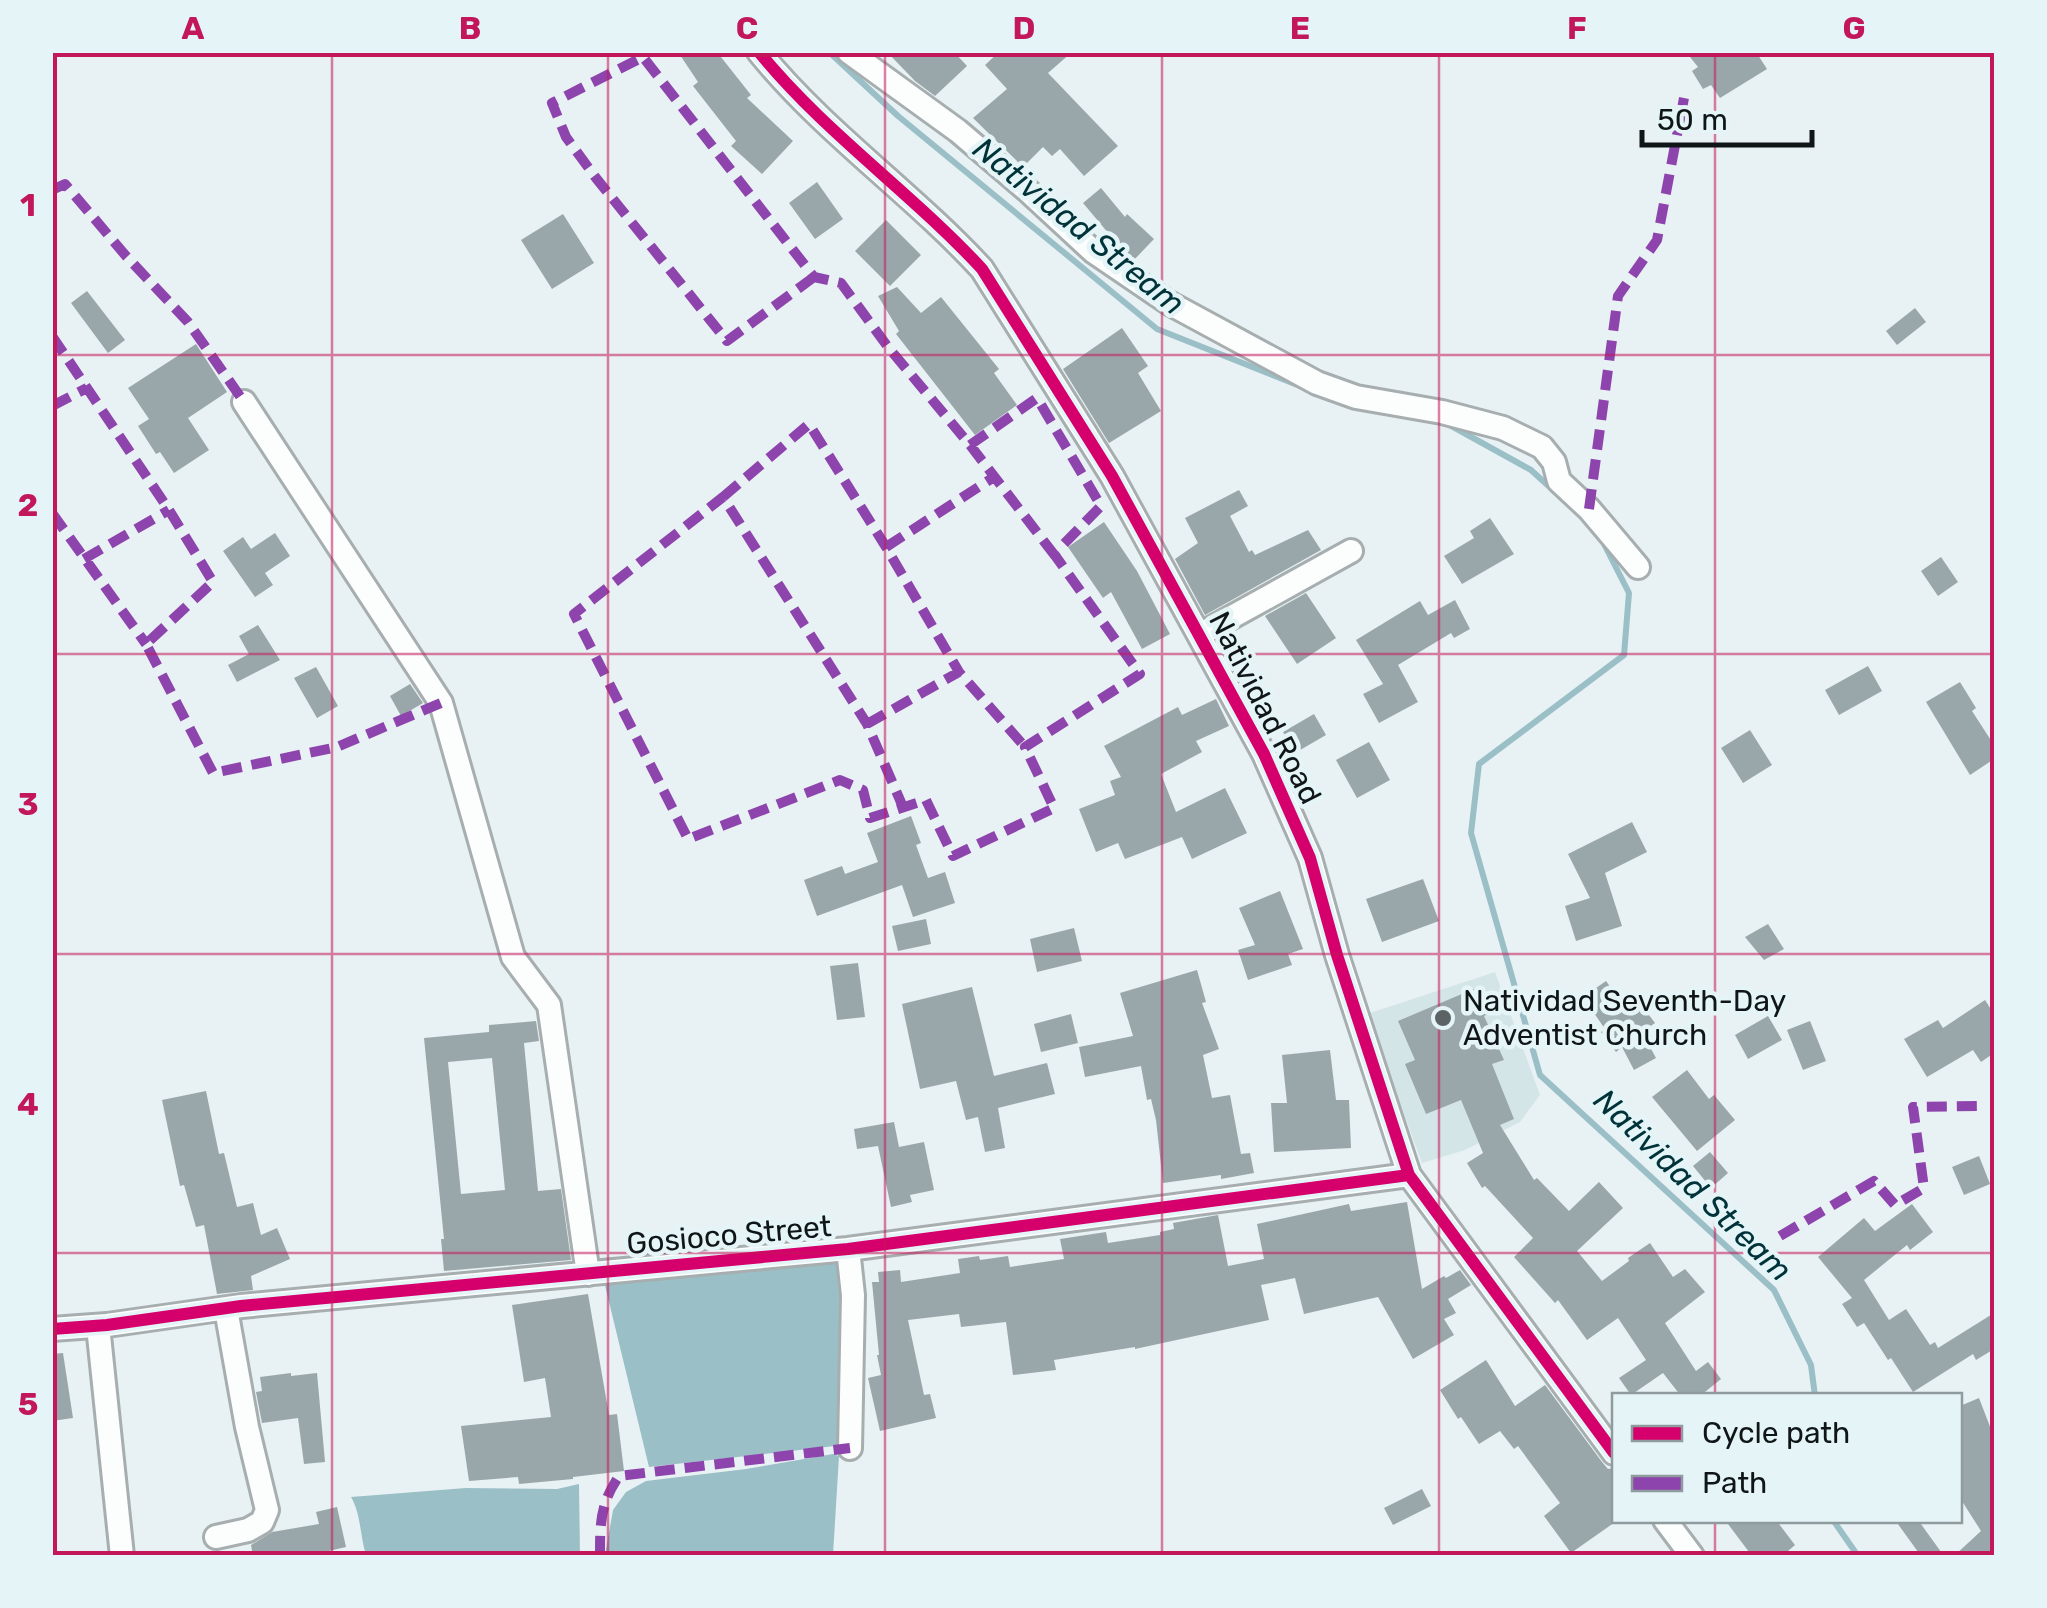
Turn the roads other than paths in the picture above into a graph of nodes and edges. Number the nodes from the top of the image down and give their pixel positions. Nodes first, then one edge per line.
1 (759, 52) edge
2 (849, 52) edge
3 (244, 402) dead end
4 (1351, 551) dead end
5 (1638, 567) dead end
6 (1201, 634) junction
7 (1409, 1175) junction
8 (848, 1249) junction
9 (588, 1274) junction
10 (226, 1308) junction
11 (98, 1326) junction
12 (52, 1330) edge
13 (850, 1448) dead end
14 (1612, 1449) edge
15 (1667, 1523) edge
16 (216, 1537) dead end
17 (122, 1556) edge
18 (1692, 1556) edge

1 - 6 street, Natividad Road
2 - 5 street
3 - 9 street
4 - 6 street
6 - 7 street, Natividad Road
7 - 8 street, Gosioco Street
7 - 14 street, Natividad Road
8 - 9 street, Gosioco Street
8 - 13 street
9 - 10 street, Gosioco Street
10 - 11 street, Gosioco Street
10 - 16 street
11 - 12 street, Gosioco Street
11 - 17 street
15 - 18 street

